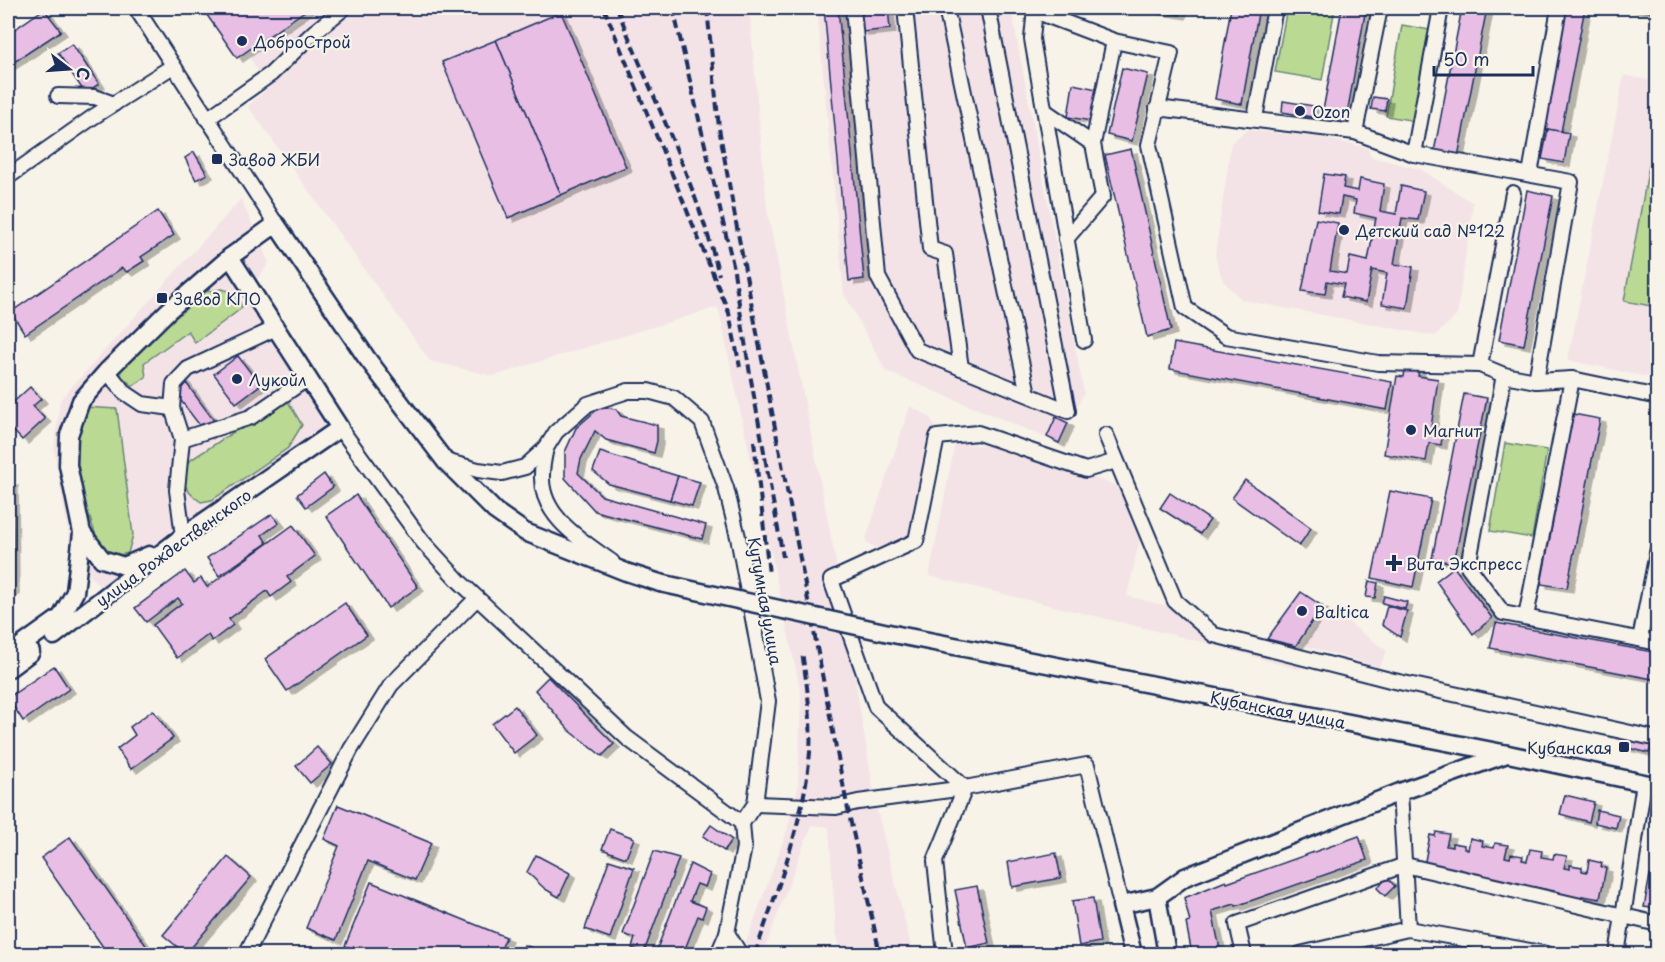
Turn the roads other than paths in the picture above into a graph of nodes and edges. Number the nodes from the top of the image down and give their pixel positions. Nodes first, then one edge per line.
1 (136, 8) edge
2 (344, 8) edge
3 (853, 8) edge
4 (905, 8) edge
5 (946, 8) edge
6 (988, 8) edge
7 (1275, 8) edge
8 (1380, 8) edge
9 (1441, 8) edge
10 (1559, 8) edge
11 (1035, 9) edge
12 (1114, 41) junction
13 (173, 66) junction
14 (58, 96) dead end
15 (114, 104) junction
16 (1158, 108) junction
17 (1045, 111) junction
18 (1255, 118) junction
19 (207, 119) junction
20 (1355, 132) junction
21 (1093, 144) junction
22 (1414, 154) junction
23 (1530, 174) junction
24 (8, 177) edge
25 (1513, 193) dead end
26 (276, 224) junction
27 (1066, 239) junction
28 (230, 257) junction
29 (276, 328) junction
30 (1084, 340) dead end
31 (1480, 365) junction
32 (961, 368) junction
33 (106, 371) junction
34 (1504, 375) junction
35 (308, 378) junction
36 (1572, 379) junction
37 (1536, 381) junction
38 (1028, 394) junction
39 (1658, 397) edge
40 (172, 408) junction
41 (340, 428) junction
42 (1106, 435) dead end
43 (182, 440) junction
44 (546, 448) junction
45 (445, 461) junction
46 (1116, 461) junction
47 (82, 533) junction
48 (183, 536) junction
49 (1658, 548) edge
50 (626, 572) junction
51 (477, 598) junction
52 (1526, 617) junction
53 (1640, 639) junction
54 (1658, 643) edge
55 (8, 655) edge
56 (8, 669) edge
57 (1658, 738) edge
58 (1508, 754) junction
59 (1651, 784) edge
60 (965, 788) junction
61 (1400, 792) junction
62 (755, 804) junction
63 (742, 823) junction
64 (1405, 865) junction
65 (1157, 897) junction
66 (1121, 905) junction
67 (1622, 918) junction
68 (1658, 924) edge
69 (1408, 929) junction
70 (727, 933) junction
71 (246, 954) edge
72 (718, 954) edge
73 (740, 954) edge
74 (945, 954) edge
75 (1133, 954) edge
76 (1167, 954) edge
77 (1244, 954) edge
78 (1300, 954) edge
79 (1547, 954) edge
80 (1617, 954) edge

1 - 13 street
2 - 19 street
3 - 32 street
4 - 32 street
5 - 38 street
6 - 38 street
7 - 18 street
8 - 20 street
9 - 22 street
10 - 23 street
11 - 12 street
11 - 17 street
12 - 16 street
12 - 21 street
13 - 15 street
13 - 19 street
14 - 15 street
15 - 24 street
16 - 18 street
16 - 31 street
17 - 21 street
17 - 27 street
18 - 20 street
19 - 26 street
20 - 22 street
21 - 27 street
22 - 23 street
23 - 37 street
25 - 31 street
26 - 28 main road
26 - 45 main road, Кубанская улица
27 - 30 street
28 - 29 main road
28 - 33 main road
29 - 35 main road
29 - 40 street
31 - 34 street
32 - 38 street
33 - 40 street
33 - 47 main road
34 - 37 street
34 - 52 street
35 - 41 main road
35 - 43 street
36 - 37 street
36 - 39 street
36 - 52 street
40 - 43 street
41 - 48 main road, улица Рождественского
41 - 51 street
42 - 46 street
43 - 48 street
44 - 45 street
44 - 50 street
44 - 62 street, Кутумная улица
45 - 50 main road, Кубанская улица
46 - 57 street
46 - 60 street
47 - 48 main road
47 - 55 main road
48 - 56 main road, улица Рождественского
49 - 53 street
50 - 58 main road, Кубанская улица, bridge
51 - 63 street
51 - 71 street
52 - 53 street
53 - 54 street
58 - 59 main road, Кубанская улица
58 - 61 main road
59 - 67 street
60 - 62 street
60 - 66 street
60 - 74 street
61 - 64 street
61 - 65 main road
62 - 63 street, Кутумная улица
63 - 70 street
64 - 67 street
64 - 69 street
64 - 77 street
65 - 66 main road
65 - 76 main road
66 - 75 main road
67 - 68 street
67 - 80 street
69 - 78 street
69 - 79 street
70 - 72 street
70 - 73 street

